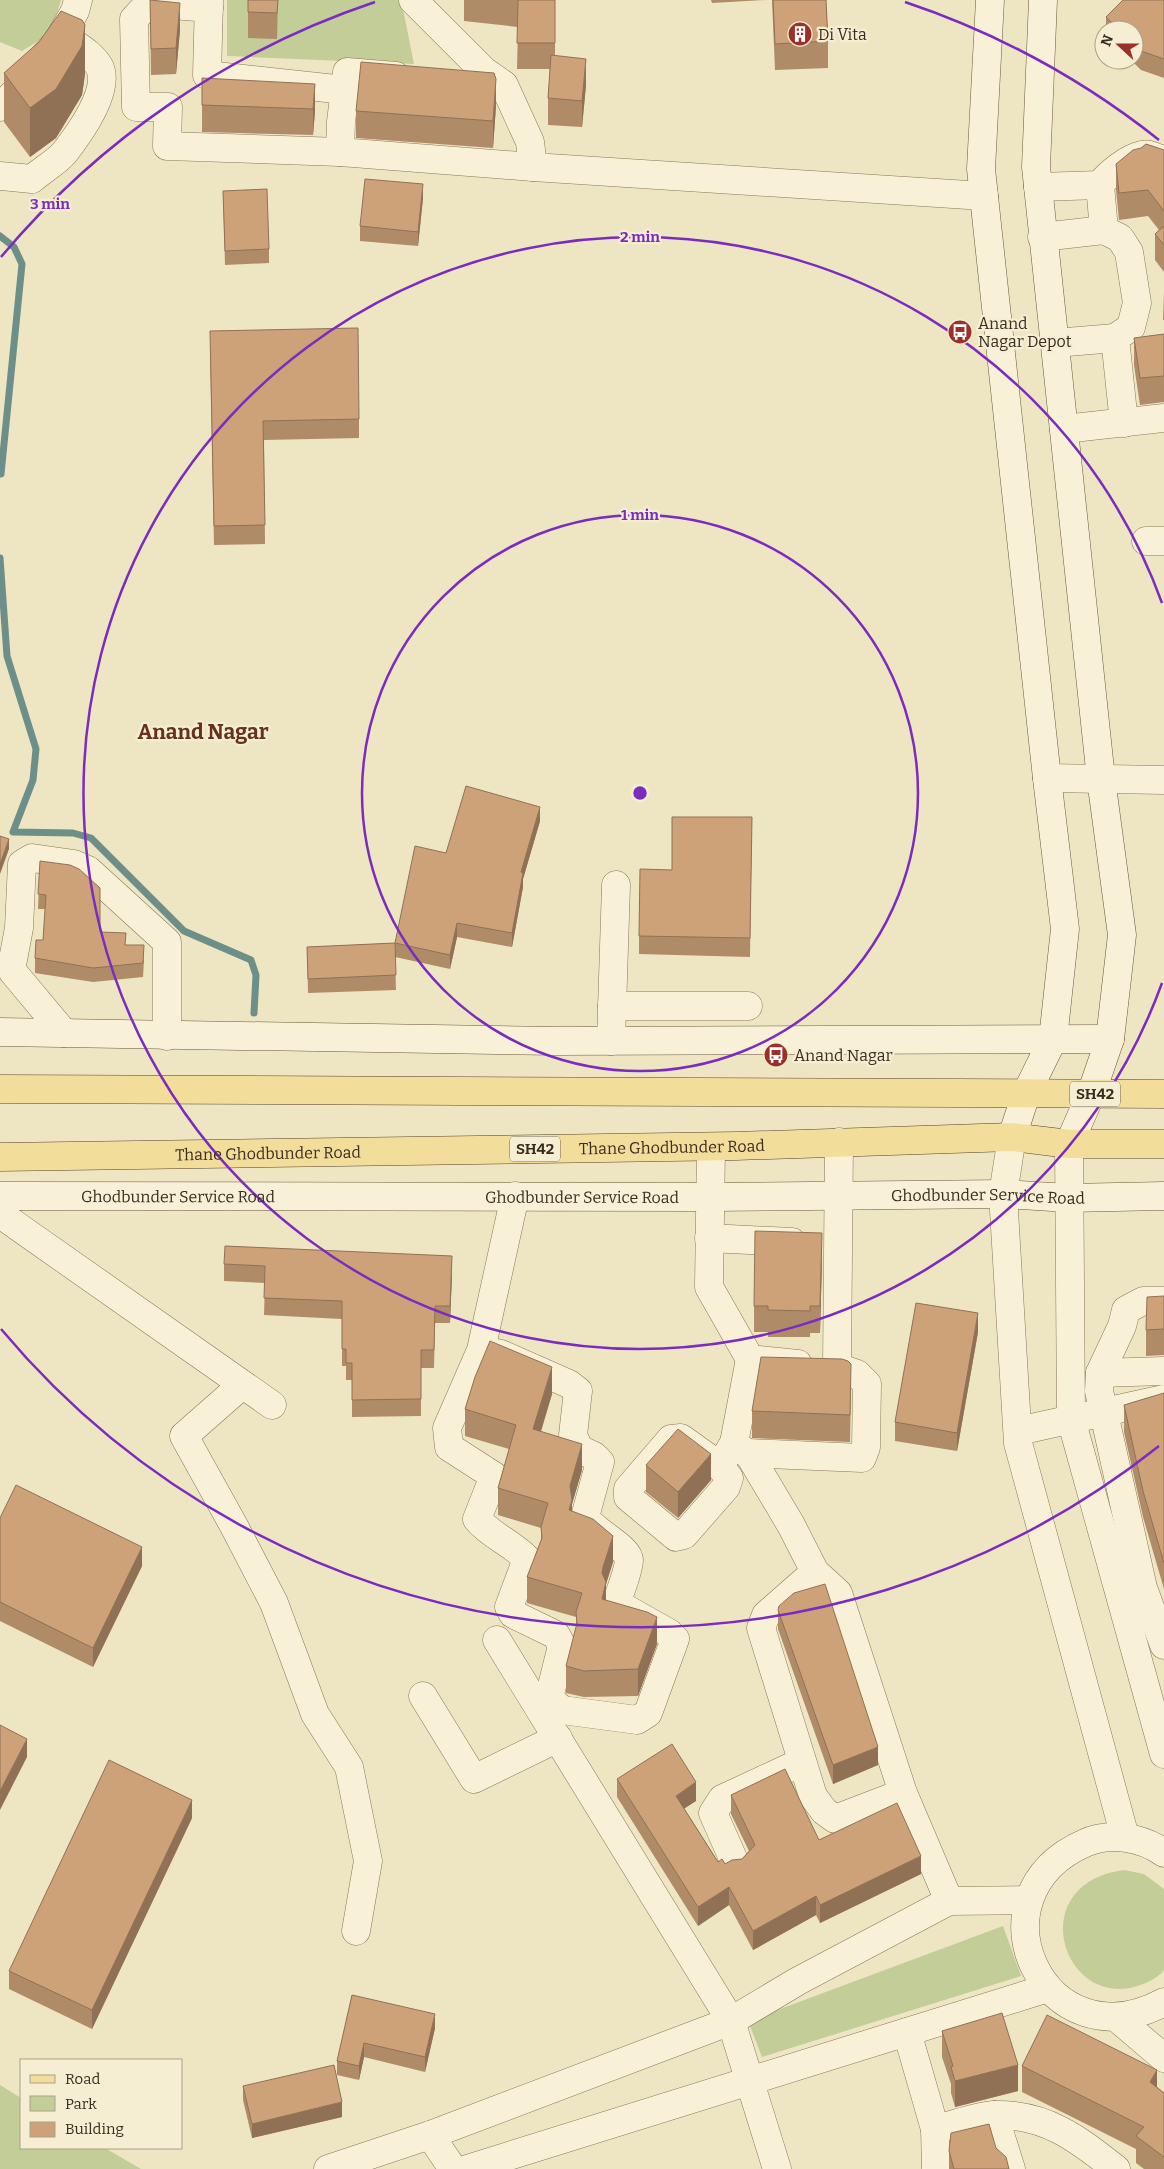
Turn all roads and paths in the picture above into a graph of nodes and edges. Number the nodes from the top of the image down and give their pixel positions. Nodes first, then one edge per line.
1 (78, 0) edge
2 (413, 0) edge
3 (990, 0) edge
4 (1043, 0) edge
5 (209, 4) edge
6 (62, 36) junction
7 (426, 78) edge
8 (455, 81) edge
9 (504, 85) junction
10 (345, 90) junction
11 (0, 107) edge
12 (340, 152) junction
13 (1164, 162) edge
14 (533, 167) junction
15 (0, 176) edge
16 (1100, 185) junction
17 (1038, 187) junction
18 (984, 196) junction
19 (1104, 230) junction
20 (1042, 237) junction
21 (1115, 338) junction
22 (1055, 343) junction
23 (1164, 418) edge
24 (1124, 423) junction
25 (1064, 429) junction
26 (1046, 778) junction
27 (1101, 779) junction
28 (1159, 791) edge
29 (616, 885) dead end
30 (612, 1006) junction
31 (748, 1006) dead end
32 (0, 1032) edge
33 (64, 1032) junction
34 (167, 1036) junction
35 (1053, 1039) junction
36 (1110, 1039) junction
37 (611, 1041) junction
38 (0, 1089) edge
39 (1026, 1094) junction
40 (1091, 1094) junction
41 (1164, 1094) edge
42 (1012, 1137) junction
43 (839, 1142) junction
44 (1069, 1144) junction
45 (1164, 1144) edge
46 (711, 1147) junction
47 (0, 1157) edge
48 (1003, 1194) junction
49 (0, 1196) edge
50 (515, 1196) junction
51 (839, 1196) junction
52 (1164, 1196) edge
53 (710, 1197) junction
54 (1068, 1198) junction
55 (0, 1214) edge
56 (708, 1238) junction
57 (838, 1245) junction
58 (1164, 1301) edge
59 (481, 1350) junction
60 (750, 1359) junction
61 (837, 1367) junction
62 (1164, 1371) edge
63 (1100, 1373) junction
64 (242, 1385) junction
65 (1164, 1400) edge
66 (272, 1405) dead end
67 (1104, 1413) junction
68 (1071, 1419) junction
69 (1018, 1431) junction
70 (734, 1454) junction
71 (815, 1572) junction
72 (497, 1640) dead end
73 (1164, 1644) edge
74 (423, 1696) dead end
75 (558, 1738) junction
76 (1164, 1754) edge
77 (804, 1761) junction
78 (903, 1793) junction
79 (1125, 1837) junction
80 (1164, 1852) edge
81 (734, 1863) edge
82 (1029, 1900) junction
83 (949, 1901) junction
84 (356, 1931) dead end
85 (1048, 1988) junction
86 (1164, 2002) edge
87 (1117, 2018) junction
88 (731, 2021) junction
89 (907, 2032) junction
90 (1164, 2058) edge
91 (748, 2081) junction
92 (994, 2115) junction
93 (935, 2129) junction
94 (430, 2135) junction
95 (394, 2160) edge
96 (328, 2169) edge
97 (452, 2169) edge
98 (466, 2169) edge
99 (777, 2169) edge
100 (936, 2169) edge
101 (1011, 2169) edge
102 (1116, 2169) edge

1 - 6 street
2 - 9 street
3 - 18 street
4 - 17 street
5 - 10 street
5 - 12 street
6 - 11 street
6 - 15 street
7 - 10 street
8 - 9 street
9 - 14 street
10 - 12 street
12 - 14 street
13 - 16 street
14 - 18 street
16 - 17 street
16 - 19 street
17 - 20 street
18 - 26 street
19 - 20 street
19 - 21 street
20 - 22 street
21 - 22 street
21 - 24 street
22 - 25 street
23 - 24 street
24 - 25 street
25 - 27 street
26 - 27 street
26 - 35 street
27 - 28 street
27 - 36 street
29 - 30 street
30 - 31 street
30 - 37 street
32 - 33 street
33 - 34 street
33 - 34 street
34 - 37 street
35 - 36 street
35 - 37 street
35 - 39 street
36 - 40 street
38 - 39 main road, SH42
39 - 40 main road, SH42
39 - 42 street
40 - 41 main road, SH42
40 - 44 street
42 - 43 main road, Thane Ghodbunder Road / SH42
42 - 44 main road, Thane Ghodbunder Road / SH42
42 - 48 street
43 - 46 main road, Thane Ghodbunder Road / SH42
43 - 51 street
44 - 45 main road, Thane Ghodbunder Road / SH42
44 - 54 street
46 - 47 main road, Thane Ghodbunder Road / SH42
46 - 53 street
48 - 51 street, Ghodbunder Service Road
48 - 54 street, Ghodbunder Service Road
48 - 69 street
49 - 50 street, Ghodbunder Service Road
50 - 53 street, Ghodbunder Service Road
50 - 59 street
51 - 53 street, Ghodbunder Service Road
51 - 57 street
52 - 54 street, Ghodbunder Service Road
53 - 56 street
54 - 68 street
55 - 64 street
56 - 57 street
56 - 60 street
57 - 61 street
58 - 63 street
59 - 59 street
60 - 61 street
60 - 70 street
61 - 70 street
62 - 63 street
63 - 67 street
64 - 66 street
64 - 84 street
65 - 67 street
67 - 68 street
67 - 73 street
68 - 69 street
68 - 76 street
69 - 79 street
70 - 71 street
71 - 77 street
71 - 78 street
72 - 75 street
74 - 75 street
75 - 88 street
77 - 78 street
77 - 81 street
78 - 83 street
79 - 80 street
79 - 82 street
82 - 83 street
82 - 85 street
83 - 88 street
85 - 87 street
85 - 89 street
86 - 87 street
87 - 90 street
88 - 91 street
88 - 94 street
89 - 91 street
89 - 93 street
91 - 98 street
91 - 99 street
92 - 93 street
92 - 101 street
92 - 102 street
93 - 100 street
94 - 95 street
94 - 97 street
95 - 96 street

